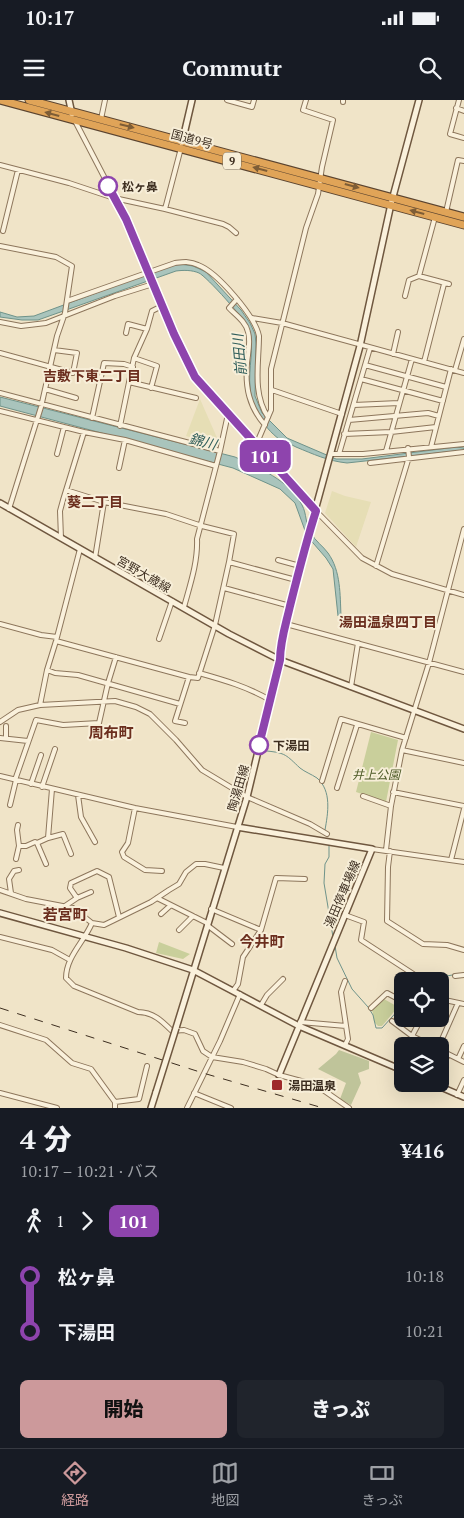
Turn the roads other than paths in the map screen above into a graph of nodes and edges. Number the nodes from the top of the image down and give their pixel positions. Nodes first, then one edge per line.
1 (0, 100) edge
2 (29, 100) edge
3 (69, 100) edge
4 (105, 100) edge
5 (192, 100) edge
6 (227, 100) edge
7 (254, 100) edge
8 (306, 100) edge
9 (419, 100) edge
10 (458, 100) edge
11 (456, 108) junction
12 (464, 110) edge
13 (72, 112) junction
14 (101, 119) junction
15 (74, 120) junction
16 (464, 138) edge
17 (182, 144) junction
18 (464, 161) edge
19 (0, 165) edge
20 (18, 170) junction
21 (321, 181) junction
22 (114, 198) junction
23 (392, 201) junction
24 (165, 209) junction
25 (446, 212) junction
26 (435, 217) junction
27 (464, 217) edge
28 (464, 224) edge
29 (3, 231) dead end
30 (236, 233) dead end
31 (0, 246) edge
32 (148, 272) junction
33 (420, 276) junction
34 (154, 284) junction
35 (405, 296) dead end
36 (237, 300) junction
37 (66, 302) junction
38 (162, 306) junction
39 (64, 314) junction
40 (252, 318) junction
41 (0, 322) edge
42 (282, 324) junction
43 (147, 329) junction
44 (398, 332) dead end
45 (126, 333) dead end
46 (464, 339) edge
47 (360, 346) junction
48 (370, 348) junction
49 (54, 350) junction
50 (0, 354) edge
51 (394, 354) junction
52 (134, 358) junction
53 (412, 359) junction
54 (424, 362) junction
55 (365, 365) junction
56 (133, 367) junction
57 (50, 368) junction
58 (453, 370) junction
59 (464, 373) edge
60 (407, 377) junction
61 (361, 379) junction
62 (129, 382) junction
63 (446, 387) junction
64 (151, 388) junction
65 (45, 389) junction
66 (272, 390) junction
67 (403, 391) junction
68 (0, 393) edge
69 (76, 398) dead end
70 (196, 398) dead end
71 (443, 401) junction
72 (400, 403) junction
73 (354, 405) junction
74 (41, 406) junction
75 (0, 411) edge
76 (228, 414) junction
77 (342, 414) junction
78 (439, 416) junction
79 (268, 417) junction
80 (396, 417) junction
81 (92, 418) junction
82 (349, 420) junction
83 (37, 421) junction
84 (264, 425) junction
85 (120, 426) junction
86 (436, 426) junction
87 (64, 427) junction
88 (84, 432) junction
89 (392, 432) junction
90 (344, 434) junction
91 (125, 440) junction
92 (464, 444) edge
93 (256, 445) junction
94 (431, 447) junction
95 (408, 448) junction
96 (220, 450) junction
97 (386, 451) junction
98 (464, 452) edge
99 (57, 454) dead end
100 (332, 454) junction
101 (339, 454) junction
102 (409, 458) junction
103 (370, 463) dead end
104 (216, 466) junction
105 (119, 468) dead end
106 (66, 490) junction
107 (104, 502) junction
108 (0, 503) edge
109 (9, 508) junction
110 (316, 511) junction
111 (202, 526) junction
112 (464, 529) edge
113 (61, 538) junction
114 (80, 549) junction
115 (95, 558) junction
116 (278, 560) dead end
117 (229, 562) junction
118 (300, 566) junction
119 (376, 566) junction
120 (296, 580) junction
121 (224, 588) junction
122 (448, 590) junction
123 (464, 595) edge
124 (172, 601) junction
125 (290, 606) junction
126 (184, 608) junction
127 (0, 624) edge
128 (286, 624) junction
129 (215, 625) junction
130 (57, 639) junction
131 (159, 639) dead end
132 (358, 643) junction
133 (116, 657) junction
134 (280, 660) junction
135 (429, 663) junction
136 (47, 670) junction
137 (464, 672) edge
138 (200, 673) junction
139 (189, 677) junction
140 (108, 683) junction
141 (351, 687) junction
142 (270, 700) junction
143 (104, 702) junction
144 (180, 704) junction
145 (40, 705) junction
146 (414, 710) junction
147 (0, 722) edge
148 (185, 724) dead end
149 (357, 725) junction
150 (6, 726) dead end
151 (464, 729) edge
152 (0, 738) edge
153 (6, 738) junction
154 (406, 738) junction
155 (28, 742) junction
156 (55, 749) dead end
157 (402, 750) junction
158 (41, 755) dead end
159 (464, 763) edge
160 (0, 776) edge
161 (16, 780) junction
162 (322, 781) dead end
163 (31, 784) junction
164 (42, 787) junction
165 (337, 788) dead end
166 (52, 789) junction
167 (393, 792) junction
168 (78, 795) junction
169 (363, 796) dead end
170 (247, 797) junction
171 (10, 805) dead end
172 (391, 806) junction
173 (135, 808) junction
174 (464, 808) edge
175 (18, 824) dead end
176 (237, 827) junction
177 (327, 834) dead end
178 (48, 838) junction
179 (95, 842) dead end
180 (37, 843) junction
181 (19, 846) junction
182 (372, 849) junction
183 (388, 850) junction
184 (71, 854) dead end
185 (16, 860) dead end
186 (451, 860) junction
187 (464, 862) edge
188 (46, 864) dead end
189 (224, 868) junction
190 (19, 870) dead end
191 (162, 872) dead end
192 (305, 879) dead end
193 (0, 890) edge
194 (91, 892) dead end
195 (11, 893) junction
196 (77, 898) junction
197 (156, 898) junction
198 (171, 905) junction
199 (66, 906) junction
200 (211, 910) junction
201 (0, 913) edge
202 (161, 914) dead end
203 (344, 915) junction
204 (193, 916) junction
205 (119, 917) junction
206 (92, 923) junction
207 (207, 924) junction
208 (179, 930) dead end
209 (261, 930) junction
210 (0, 937) edge
211 (86, 937) junction
212 (232, 944) dead end
213 (464, 950) edge
214 (70, 960) junction
215 (193, 970) junction
216 (410, 972) edge
217 (464, 975) edge
218 (455, 976) dead end
219 (283, 979) dead end
220 (345, 982) dead end
221 (233, 991) junction
222 (240, 994) junction
223 (394, 997) edge
224 (449, 1001) edge
225 (458, 1003) junction
226 (464, 1004) edge
227 (261, 1006) junction
228 (371, 1008) dead end
229 (392, 1021) dead end
230 (299, 1024) junction
231 (0, 1025) edge
232 (346, 1026) junction
233 (417, 1027) edge
234 (412, 1036) joint
235 (442, 1037) edge
236 (345, 1045) junction
237 (464, 1046) edge
238 (449, 1054) edge
239 (212, 1057) junction
240 (458, 1059) junction
241 (464, 1062) edge
242 (148, 1066) dead end
243 (394, 1066) edge
244 (279, 1075) junction
245 (464, 1080) edge
246 (449, 1091) edge
247 (0, 1093) edge
248 (194, 1093) junction
249 (457, 1095) junction
250 (464, 1097) edge
251 (115, 1102) junction
252 (57, 1108) edge
253 (115, 1108) edge
254 (151, 1108) edge
255 (188, 1108) edge
256 (231, 1108) edge
257 (350, 1108) edge

15 -> 1 highway, 国道9号 / 9
2 - 13 highway, 国道9号 / 9
3 - 13 main road
4 - 14 street
5 - 17 main road
6 - 7 street
8 - 21 street
9 - 23 main road, 陶湯田線
10 - 11 street
11 - 12 street
11 - 16 street
13 - 14 highway, 国道9号 / 9
13 - 15 main road
14 -> 17 highway, 国道9号 / 9
15 - 17 highway, 国道9号 / 9
15 - 22 street
17 - 21 highway, 国道9号 / 9
17 - 24 street
18 - 25 street
19 - 20 street
20 - 22 street
20 - 29 street
21 - 23 highway, 国道9号 / 9
21 - 42 street
22 - 24 street
22 - 32 street
23 - 25 highway, 国道9号 / 9
26 -> 23 highway, 国道9号 / 9
23 - 47 main road, 陶湯田線
24 - 30 street
25 - 27 highway, 国道9号 / 9
26 - 28 highway, 国道9号 / 9
26 - 33 street
31 - 37 street
32 - 34 street
32 - 36 street
32 - 37 street
33 - 35 street
33 - 54 street
34 - 38 street
34 - 39 street
36 - 40 street
36 - 84 street
37 - 39 street
38 - 43 street
38 - 76 street
39 - 41 street
39 - 49 street
40 - 42 street
40 - 79 street
42 - 47 street
42 - 66 street
43 - 45 street
43 - 52 street
44 - 51 street
46 - 58 street
47 - 48 street
47 - 77 main road, 陶湯田線
48 - 51 street
48 - 55 street
49 - 57 street
49 - 57 street
50 - 57 street
51 - 53 street
52 - 56 street
52 - 64 street
53 - 54 street
53 - 60 street
54 - 58 street
55 - 60 street
55 - 61 street
56 - 62 street
56 - 81 street
57 - 65 street
58 - 59 street
58 - 63 street
60 - 63 street
60 - 67 street
61 - 67 street
61 - 73 street
62 - 64 street
62 - 85 street
63 - 71 street
64 - 70 street
65 - 69 street
65 - 74 street
66 - 77 street
66 - 79 street
67 - 71 street
67 - 72 street
68 - 74 street
71 - 78 street
72 - 73 street
72 - 80 street
73 - 82 street
74 - 81 street
74 - 83 street
75 - 83 street
76 - 93 street
76 - 96 street
77 - 100 main road, 陶湯田線
78 - 80 street
78 - 86 street
79 - 84 street
80 - 82 street
80 - 89 street
81 - 85 street
82 - 90 street
83 - 87 street
83 - 109 street
84 - 93 street
85 - 96 street
86 - 89 street
86 - 94 street
87 - 88 street
87 - 99 street
88 - 91 street
88 - 106 street
89 - 90 street
89 - 97 street
90 - 101 street
91 - 104 street
91 - 105 street
92 - 94 street
93 - 110 street
94 - 95 street
95 - 97 street
95 - 102 street
96 - 104 street
97 - 101 street
98 - 102 street
100 - 101 street
100 - 110 main road, 陶湯田線
102 - 103 street
102 - 119 street
104 - 111 street
106 - 107 street
106 - 113 street
107 - 111 street
107 - 115 street
108 - 109 main road, 宮野大歳線
109 - 113 main road, 宮野大歳線
110 - 118 main road, 陶湯田線
110 - 119 street
111 - 117 street
111 - 126 street
112 - 122 street
113 - 114 main road, 宮野大歳線
114 - 115 main road, 宮野大歳線
114 - 130 street
115 - 124 main road, 宮野大歳線
116 - 118 street
117 - 120 street
117 - 121 street
118 - 120 main road, 陶湯田線
119 - 122 street
120 - 125 main road, 陶湯田線
121 - 125 street
121 - 129 street
122 - 123 street
122 - 135 street
124 - 126 main road, 宮野大歳線
124 - 131 street
125 - 128 main road, 陶湯田線
126 - 129 main road, 宮野大歳線
127 - 130 street
128 - 132 street
128 - 134 main road, 陶湯田線
129 - 134 main road, 宮野大歳線
129 - 138 street
130 - 133 street
130 - 136 street
132 - 135 street
132 - 141 street
133 - 139 street
133 - 140 street
134 - 141 main road
134 - 142 main road, 陶湯田線
135 - 137 street
135 - 146 street
136 - 140 street
136 - 145 street
138 - 139 street
138 - 142 street
139 - 144 street
140 - 143 street
140 - 144 street
141 - 146 main road
142 - 170 main road, 陶湯田線
143 - 145 street
143 - 155 street
143 - 170 street
144 - 148 street
145 - 147 street
146 - 151 main road
146 - 154 street
149 - 154 street
149 - 162 street
149 - 165 street
150 - 153 street
152 - 153 street
153 - 155 street
154 - 157 street
155 - 161 street
156 - 164 street
157 - 159 street
157 - 167 street
158 - 163 street
160 - 161 street
161 - 163 street
161 - 171 street
163 - 164 street
164 - 166 street
166 - 168 street
166 - 178 street
167 - 172 street
167 - 174 street
168 - 173 street
168 - 179 street
169 - 172 street
170 - 176 main road, 陶湯田線
170 - 177 street
172 - 183 street
173 - 176 street
173 - 191 street
174 - 186 street
175 - 181 street
176 - 182 main road, 湯田停車場線
176 - 189 main road, 陶湯田線
178 - 180 street
178 - 184 street
180 - 181 street
180 - 188 street
181 - 185 street
182 - 183 street
182 - 203 main road, 湯田停車場線
183 - 186 street
183 - 213 street
186 - 187 street
189 - 197 street
189 - 200 main road, 陶湯田線
190 - 195 street
192 - 209 street
193 - 195 street
194 - 196 street
195 - 199 street
196 - 199 street
196 - 205 street
197 - 198 street
197 - 205 street
198 - 202 street
198 - 204 street
199 - 206 street
200 - 207 main road, 陶湯田線
200 - 209 street
201 - 211 main road
203 - 216 street
203 - 230 main road, 湯田停車場線
204 - 207 street
204 - 208 street
205 - 206 street
206 - 211 street
207 - 212 street
207 - 215 main road, 陶湯田線
209 - 221 street
210 - 214 street
211 - 214 street
211 - 215 main road
214 - 239 street
215 - 221 main road
215 - 254 main road, 陶湯田線, bridge
217 - 218 street
219 - 227 street
220 - 232 street
221 - 222 main road
222 - 227 main road
222 - 239 street
223 - 228 street
224 - 225 street
225 - 226 street
225 - 235 street
227 - 230 main road
229 - 234 street
230 - 232 street
230 - 236 main road
230 - 244 main road, 湯田停車場線
231 - 251 street
232 - 236 street
233 - 234 street
236 - 243 main road
237 - 240 street
238 - 240 street
239 - 244 street
239 - 248 street
240 - 241 street
242 - 251 street
244 - 257 street
245 - 249 street
246 - 249 main road
247 - 252 street
248 - 255 street
248 - 256 street
249 - 250 main road
251 - 253 street

